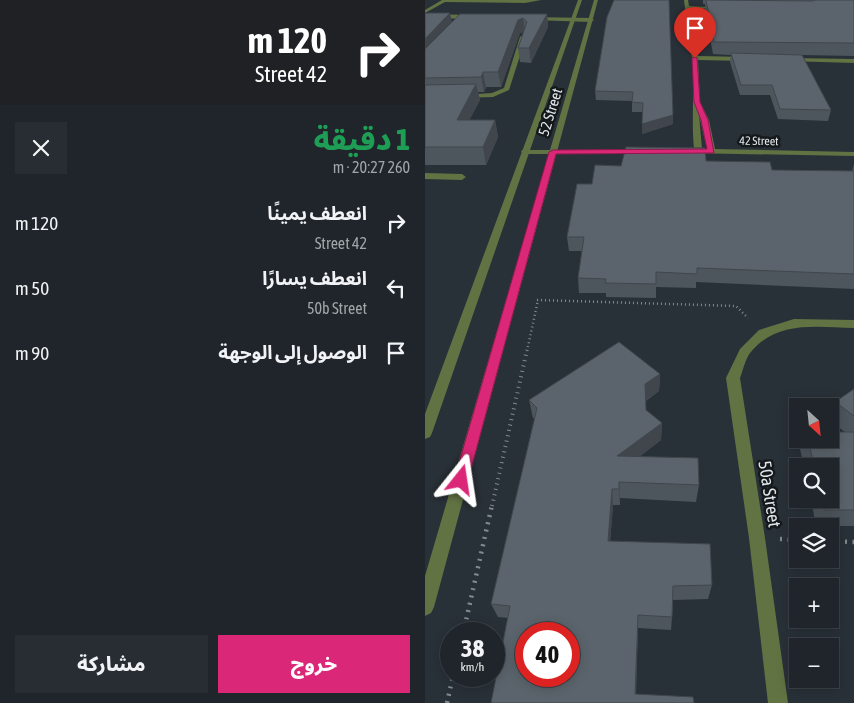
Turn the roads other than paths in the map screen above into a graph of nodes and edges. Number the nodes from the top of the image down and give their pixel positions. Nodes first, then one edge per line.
1 (539, 0) edge
2 (580, 0) edge
3 (596, 0) edge
4 (444, 1) edge
5 (686, 3) edge
6 (427, 4) dead end
7 (727, 8) edge
8 (425, 12) edge
9 (425, 16) edge
10 (438, 16) junction
11 (479, 17) edge
12 (526, 17) edge
13 (573, 17) junction
14 (591, 17) junction
15 (524, 35) edge
16 (695, 58) junction
17 (754, 59) edge
18 (784, 60) edge
19 (854, 61) edge
20 (454, 97) edge
21 (697, 102) junction
22 (527, 148) junction
23 (554, 148) junction
24 (650, 150) edge
25 (681, 151) edge
26 (698, 151) junction
27 (711, 151) junction
28 (854, 154) edge
29 (425, 176) edge
30 (462, 177) dead end
31 (854, 324) edge
32 (425, 433) edge
33 (425, 607) edge
34 (778, 703) edge

1 - 4 street
2 - 13 street, 52 Street
3 - 14 street, 52 Street
4 - 6 street
4 - 8 street
4 - 10 street
5 - 7 street
5 - 16 street
9 - 10 street
10 - 11 street
12 - 13 street
13 - 14 street
13 - 22 street, 52 Street
14 - 23 street, 52 Street
15 - 20 street
16 - 17 street
16 - 21 street
18 - 19 street
21 - 26 street
21 - 27 street
22 - 23 street
22 - 32 street, 52 Street
23 - 24 street
23 - 33 street, 52 Street
25 - 26 street, 42 Street
26 - 27 street, 42 Street
27 - 28 street, 42 Street
29 - 30 street
31 - 34 street, 50a Street

